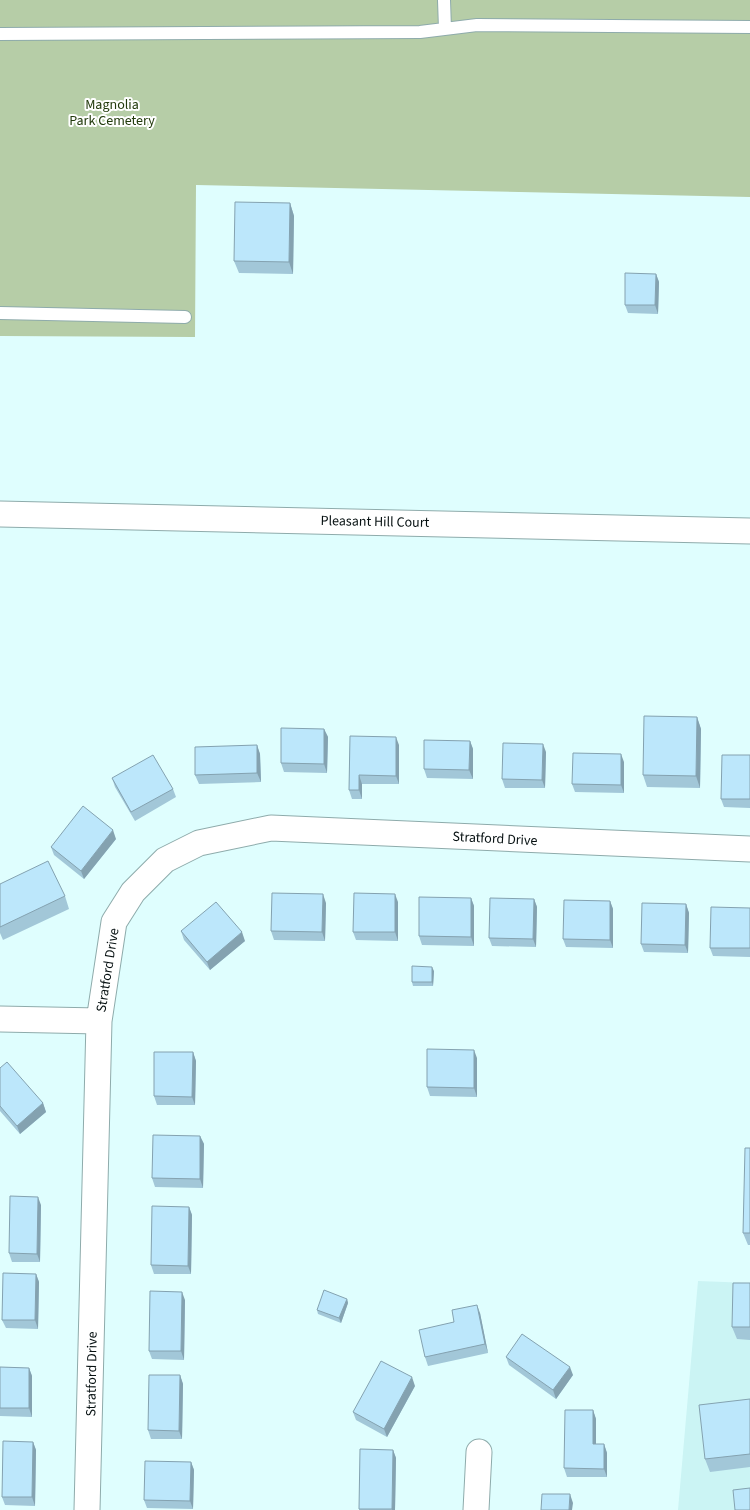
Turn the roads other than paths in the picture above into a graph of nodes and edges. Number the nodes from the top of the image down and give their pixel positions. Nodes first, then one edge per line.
1 (444, 0) edge
2 (750, 27) edge
3 (445, 29) junction
4 (0, 34) edge
5 (0, 313) edge
6 (185, 317) dead end
7 (0, 514) edge
8 (750, 531) edge
9 (750, 850) edge
10 (0, 1019) edge
11 (99, 1021) junction
12 (478, 1452) dead end
13 (87, 1510) edge
14 (476, 1510) edge

1 - 3 lane
2 - 3 lane
3 - 4 lane
5 - 6 lane
7 - 8 street, Pleasant Hill Court
9 - 11 street, Stratford Drive
10 - 11 street
11 - 13 street, Stratford Drive
12 - 14 street

